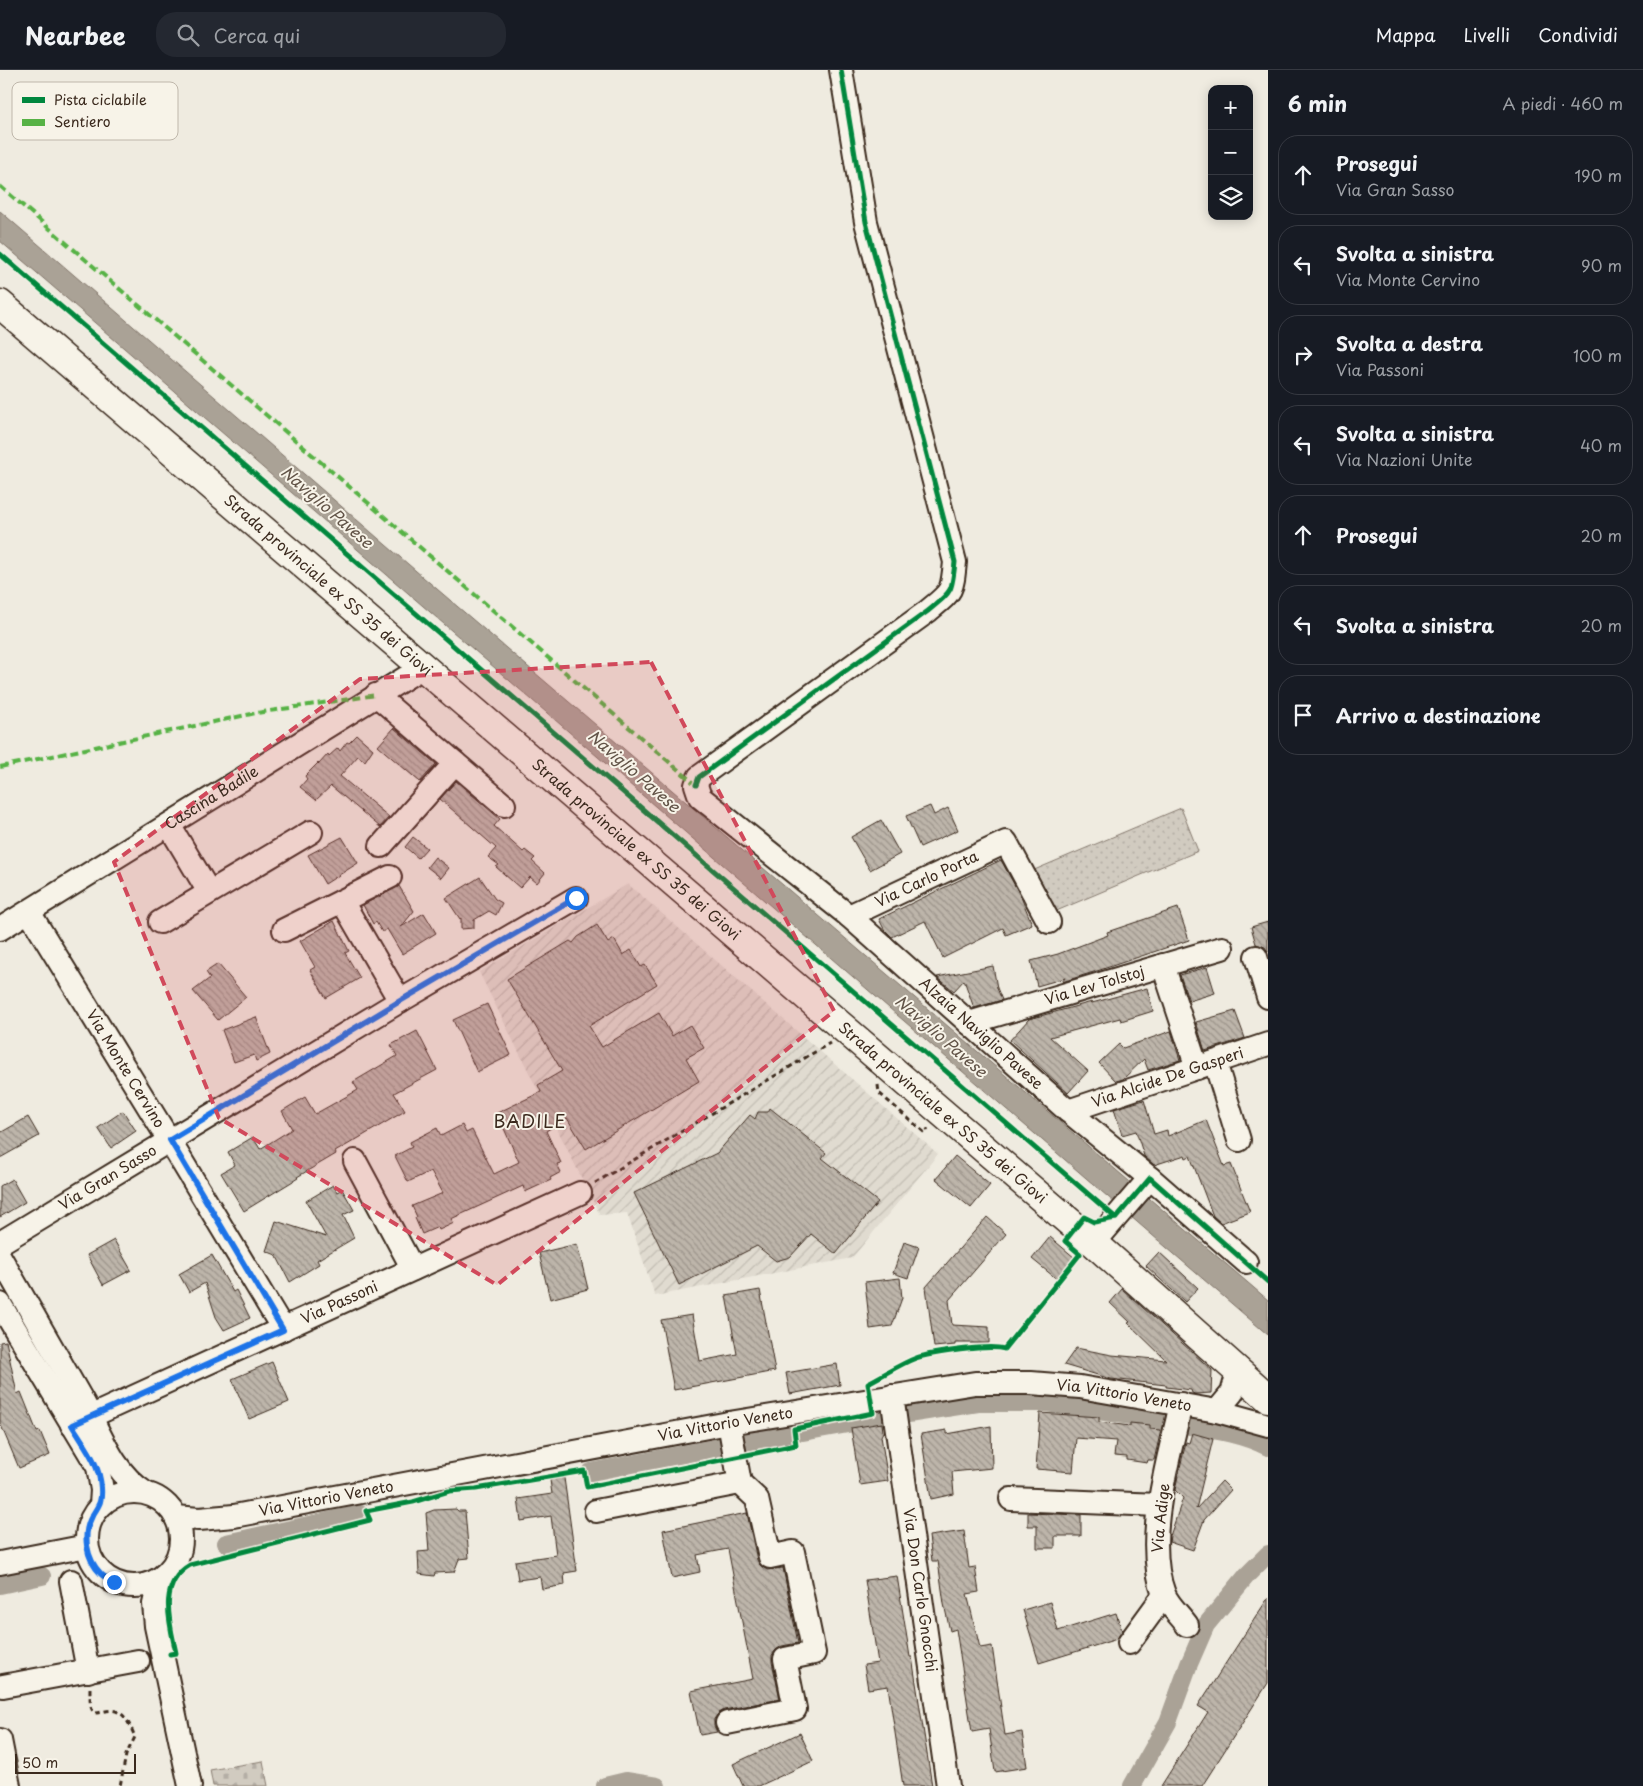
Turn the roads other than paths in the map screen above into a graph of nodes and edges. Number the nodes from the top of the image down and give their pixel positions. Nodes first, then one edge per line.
1 (840, 70) edge
2 (0, 304) edge
3 (423, 667) junction
4 (376, 696) junction
5 (455, 763) junction
6 (504, 805) dead end
7 (169, 825) junction
8 (311, 832) dead end
9 (381, 846) dead end
10 (390, 878) dead end
11 (209, 892) junction
12 (576, 898) dead end
13 (342, 901) junction
14 (29, 912) junction
15 (849, 916) junction
16 (160, 922) dead end
17 (1049, 922) dead end
18 (0, 929) edge
19 (284, 930) dead end
20 (1222, 948) dead end
21 (1256, 957) dead end
22 (1163, 965) junction
23 (1268, 997) edge
24 (400, 1001) junction
25 (969, 1023) junction
26 (1268, 1044) edge
27 (1206, 1065) junction
28 (1068, 1111) junction
29 (170, 1140) junction
30 (1239, 1140) dead end
31 (355, 1161) dead end
32 (1146, 1182) junction
33 (580, 1192) road end
34 (0, 1243) edge
35 (1087, 1249) junction
36 (0, 1257) edge
37 (1246, 1262) dead end
38 (413, 1269) junction
39 (0, 1304) edge
40 (283, 1330) junction
41 (1238, 1372) junction
42 (892, 1396) junction
43 (1268, 1398) edge
44 (1181, 1404) junction
45 (1217, 1411) junction
46 (81, 1421) junction
47 (730, 1423) junction
48 (1268, 1425) edge
49 (740, 1482) junction
50 (144, 1492) junction
51 (1011, 1498) dead end
52 (100, 1505) junction
53 (1159, 1505) junction
54 (596, 1512) dead end
55 (234, 1516) junction
56 (176, 1517) junction
57 (182, 1544) junction
58 (87, 1546) junction
59 (0, 1563) edge
60 (71, 1580) dead end
61 (167, 1580) junction
62 (129, 1587) junction
63 (1164, 1594) junction
64 (1186, 1625) dead end
65 (156, 1626) junction
66 (1129, 1643) dead end
67 (138, 1661) dead end
68 (89, 1670) junction
69 (1, 1688) edge
70 (726, 1722) dead end
71 (0, 1740) edge
72 (9, 1786) edge
73 (190, 1786) edge
74 (948, 1786) edge

1 - 15 street, Alzaia Naviglio Pavese
2 - 3 main road, Strada provinciale ex SS 35 dei Giovi
3 - 4 street, Cascina Badile
3 - 35 main road, Strada provinciale ex SS 35 dei Giovi
4 - 5 street
4 - 7 street, Cascina Badile
5 - 6 street
5 - 9 street
7 - 11 street
7 - 14 street, Cascina Badile
8 - 11 street
10 - 13 street
11 - 16 street
12 - 24 street, Via Gran Sasso
13 - 19 street
13 - 24 street
14 - 18 street, Cascina Badile
14 - 29 street, Via Monte Cervino
15 - 17 street, Via Carlo Porta
15 - 25 street, Alzaia Naviglio Pavese
20 - 22 street, Via Lev Tolstoj
21 - 23 street
22 - 25 street, Via Lev Tolstoj
22 - 27 street
24 - 29 street, Via Gran Sasso
25 - 28 street, Alzaia Naviglio Pavese
26 - 27 street, Via Alcide De Gasperi
27 - 28 street, Via Alcide De Gasperi
27 - 30 street
28 - 32 street, Alzaia Naviglio Pavese
29 - 34 street, Via Gran Sasso
29 - 40 street, Via Monte Cervino
31 - 38 street
32 - 35 street
32 - 37 street, Alzaia Naviglio Pavese
33 - 38 street, Via Passoni
35 - 41 main road, Strada provinciale ex SS 35 dei Giovi
36 - 46 street
38 - 40 street, Via Passoni
39 - 46 street
40 - 46 street, Via Passoni
41 - 43 main road, Strada provinciale ex SS 35 dei Giovi
41 - 45 street
42 - 44 street, Via Vittorio Veneto
42 - 47 street, Via Vittorio Veneto
42 - 74 street, Via Don Carlo Gnocchi
44 - 45 street, Via Vittorio Veneto
44 - 53 street, Via Adige
45 - 48 street, Via Vittorio Veneto
46 - 50 street
46 - 52 street
47 - 49 street
47 - 55 street, Via Vittorio Veneto
49 - 54 street
49 - 70 street
50 - 52 street
50 - 56 street
51 - 53 street
52 - 58 street
53 - 63 street, Via Adige
55 - 56 street, Via Vittorio Veneto
55 - 57 street, Via Vittorio Veneto
56 - 57 street
57 - 61 street
58 - 59 street
58 - 62 street
60 - 68 street
61 - 62 street
61 - 65 street
62 - 65 street
63 - 64 street, Via Adige
63 - 66 street
65 - 73 street
67 - 68 street
68 - 69 street
71 - 72 street

